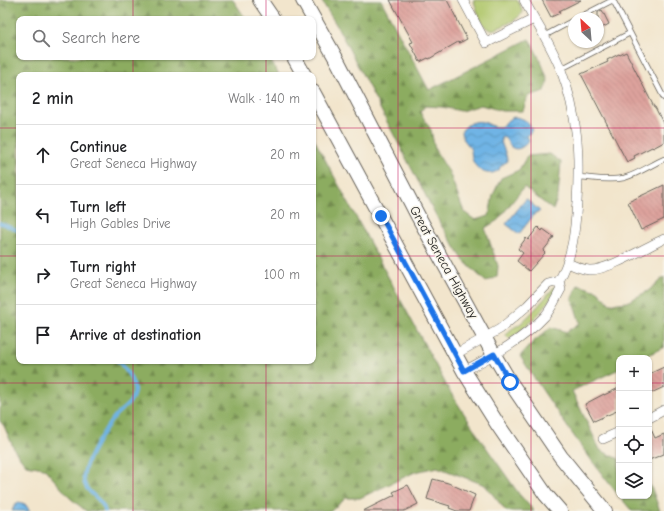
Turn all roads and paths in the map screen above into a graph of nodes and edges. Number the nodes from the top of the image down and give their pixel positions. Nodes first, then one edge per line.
1 (260, 0) edge
2 (303, 0) edge
3 (463, 0) edge
4 (524, 0) edge
5 (613, 0) edge
6 (590, 12) edge
7 (271, 16) edge
8 (312, 16) edge
9 (534, 19) junction
10 (316, 23) edge
11 (568, 23) edge
12 (630, 33) junction
13 (544, 36) junction
14 (296, 60) edge
15 (560, 69) junction
16 (302, 72) edge
17 (316, 98) edge
18 (664, 98) edge
19 (664, 159) edge
20 (579, 177) junction
21 (664, 239) edge
22 (568, 263) junction
23 (559, 281) junction
24 (484, 337) junction
25 (494, 354) junction
26 (454, 355) junction
27 (464, 371) junction
28 (664, 410) edge
29 (652, 416) edge
30 (616, 434) edge
31 (603, 440) dead end
32 (560, 511) edge
33 (605, 511) edge

1 - 7 main road
2 - 8 main road, Great Seneca Highway
3 - 9 street
4 - 9 street
5 - 6 lane
5 - 12 lane
9 - 13 street
10 - 24 main road, Great Seneca Highway
11 - 13 lane
12 - 15 lane
12 - 18 lane
13 - 15 street
14 - 16 main road
15 - 20 street
17 - 26 main road
19 - 20 lane
20 - 22 street
21 - 22 street
22 - 23 street
23 - 24 street
23 - 25 street
24 - 25 main road, Great Seneca Highway
24 - 26 street
25 - 27 street
25 - 33 main road, Great Seneca Highway
26 - 27 main road
27 - 32 main road
28 - 29 street
30 - 31 street

